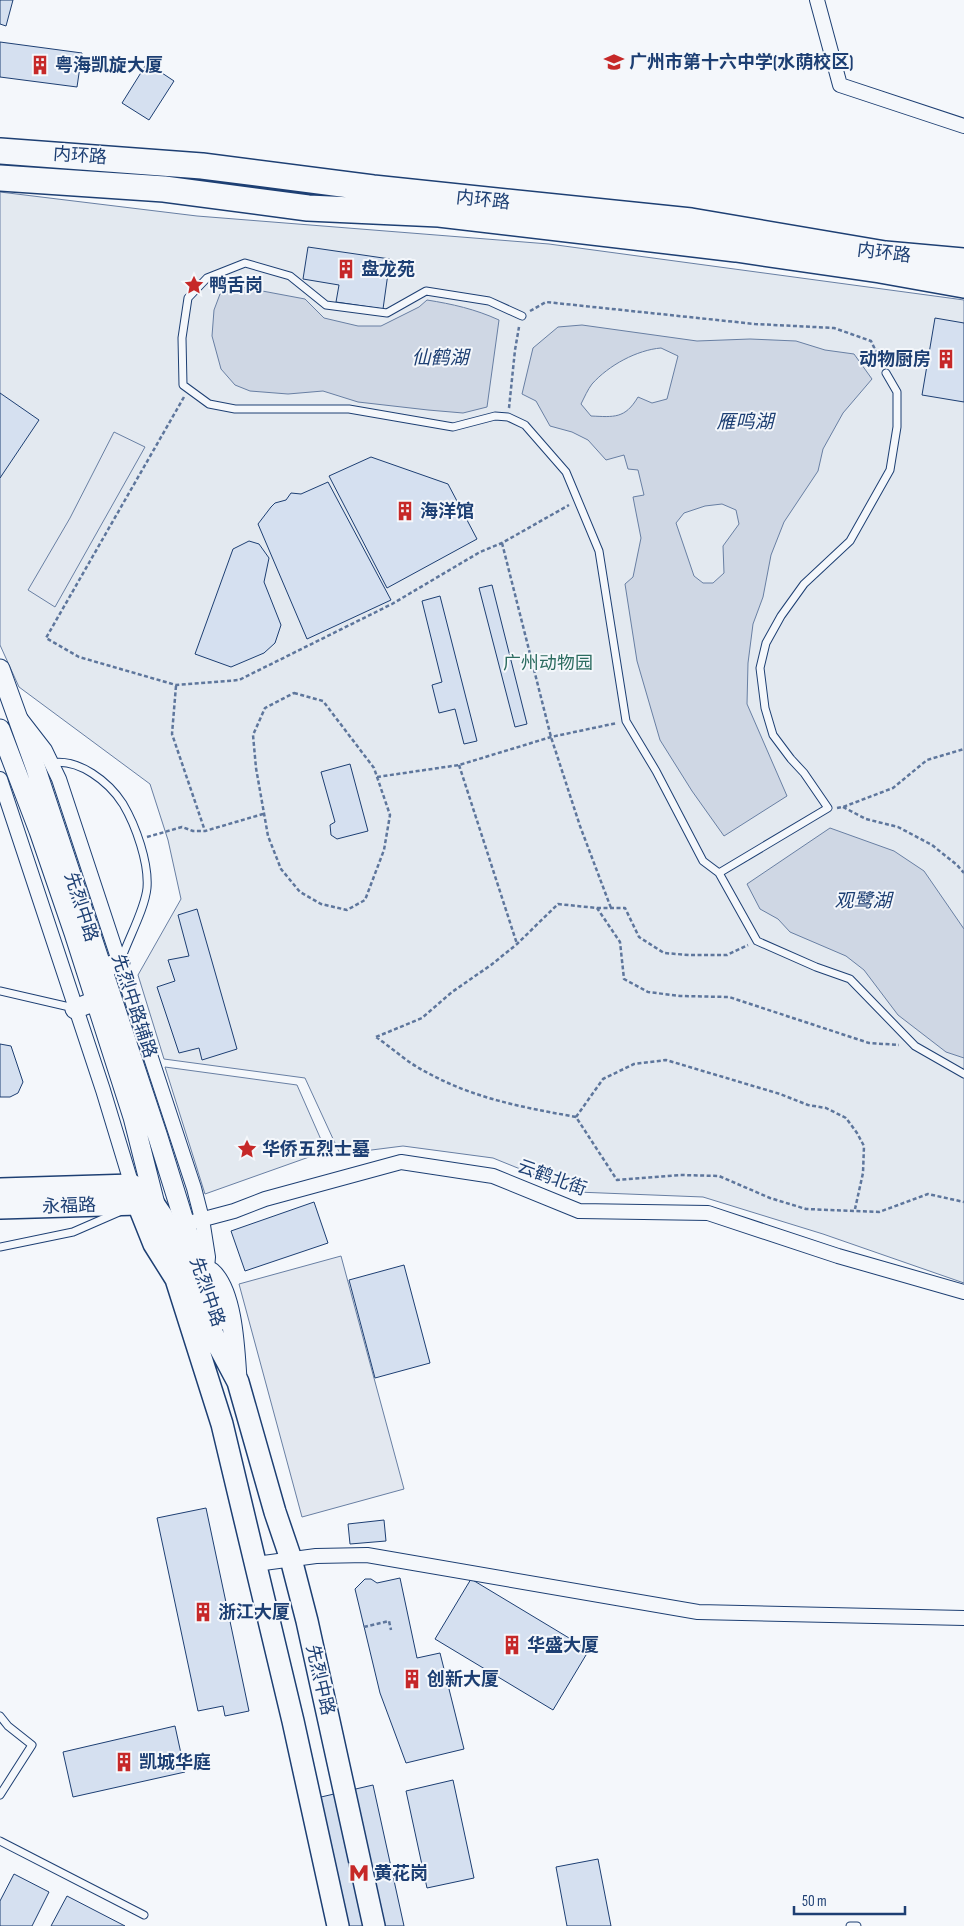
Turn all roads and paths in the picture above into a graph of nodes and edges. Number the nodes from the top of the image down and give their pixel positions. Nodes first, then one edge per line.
1 (817, 0) edge
2 (964, 126) edge
3 (0, 145) edge
4 (0, 150) edge
5 (68, 154) junction
6 (0, 178) edge
7 (964, 261) edge
8 (964, 286) edge
9 (522, 316) junction
10 (886, 373) joint
11 (188, 389) junction
12 (508, 417) junction
13 (579, 499) junction
14 (502, 543) junction
15 (0, 669) edge
16 (176, 685) junction
17 (626, 722) junction
18 (0, 729) edge
19 (551, 737) junction
20 (964, 748) edge
21 (43, 764) junction
22 (459, 765) junction
23 (377, 778) junction
24 (0, 779) edge
25 (828, 808) junction
26 (843, 808) junction
27 (263, 814) junction
28 (205, 831) junction
29 (139, 839) junction
30 (719, 873) junction
31 (964, 873) edge
32 (597, 908) junction
33 (611, 908) junction
34 (757, 941) junction
35 (517, 944) junction
36 (120, 962) junction
37 (102, 969) junction
38 (0, 991) edge
39 (95, 1001) junction
40 (75, 1008) junction
41 (916, 1046) junction
42 (964, 1074) edge
43 (576, 1117) junction
44 (158, 1137) junction
45 (0, 1189) edge
46 (144, 1196) junction
47 (964, 1202) edge
48 (0, 1208) edge
49 (855, 1210) junction
50 (193, 1222) junction
51 (0, 1247) edge
52 (195, 1275) junction
53 (964, 1292) edge
54 (291, 1558) junction
55 (256, 1564) junction
56 (964, 1618) edge
57 (364, 1628) dead end
58 (391, 1630) dead end
59 (0, 1716) edge
60 (0, 1795) edge
61 (0, 1841) edge
62 (144, 1915) dead end
63 (338, 1926) edge
64 (374, 1926) edge
65 (850, 1926) edge
66 (857, 1926) edge

1 - 2 street
3 - 5 highway
4 - 5 highway, 内环路
5 - 7 highway, 内环路
6 - 8 highway, 内环路
9 - 10 path
9 - 11 lane
9 - 12 path
10 - 25 lane
11 - 12 lane
11 - 16 path
12 - 13 lane
13 - 14 path
13 - 17 lane
14 - 16 path
14 - 19 path
15 - 21 main road, 先烈中路
16 - 28 path
17 - 19 path
17 - 30 lane
18 - 39 main road, 先烈中路
19 - 22 path
19 - 33 path
20 - 26 path
21 - 29 lane
21 - 36 street, 先烈中路辅路
21 - 37 main road, 先烈中路
22 - 23 path
22 - 35 path
23 - 27 path
23 - 27 path
24 - 40 street
25 - 26 path
25 - 30 lane
26 - 31 path
27 - 28 path
28 - 29 path
29 - 36 lane
30 - 34 lane
32 - 33 path
32 - 35 path
32 - 41 path
33 - 34 path
34 - 41 lane
35 - 43 path
36 - 37 main road
36 - 50 street, 先烈中路辅路
37 - 44 main road, 先烈中路
38 - 40 lane
39 - 40 main road
39 - 46 main road, 先烈中路
40 - 46 street
41 - 42 lane
43 - 49 path
43 - 49 path
44 - 46 main road
44 - 50 main road, 先烈中路
45 - 46 main road, 永福路
46 - 48 main road, 永福路
46 - 51 lane
46 - 52 main road
47 - 49 path
50 - 52 main road, 先烈中路
50 - 53 street, 云鹤北街
52 - 54 main road, 先烈中路
52 - 55 main road, 先烈中路
54 - 55 street
54 - 56 street
54 - 64 main road, 先烈中路
55 - 63 main road, 先烈中路
57 - 58 path
59 - 60 lane
61 - 62 lane
65 - 66 lane

